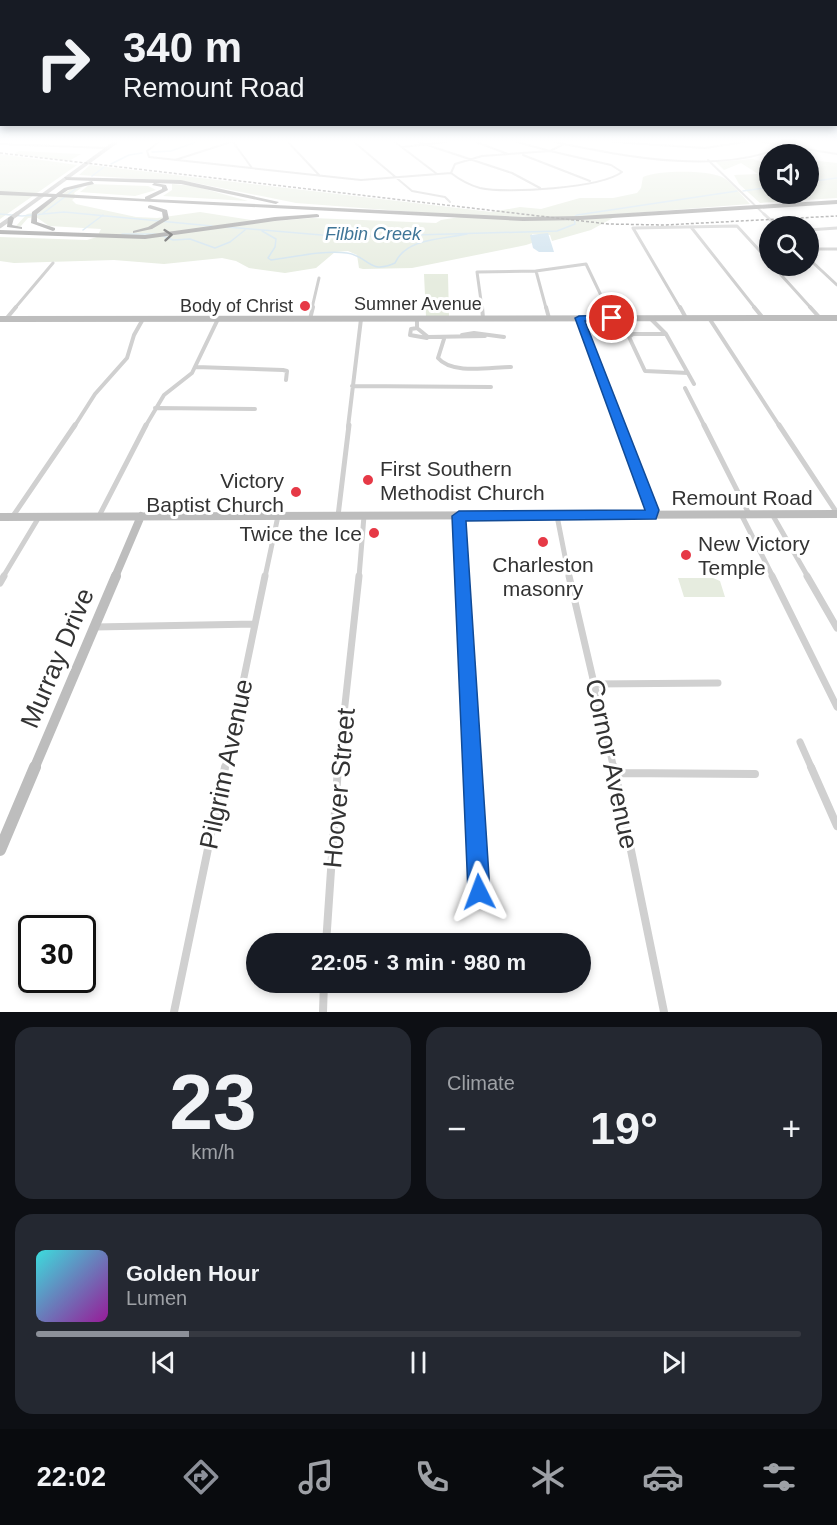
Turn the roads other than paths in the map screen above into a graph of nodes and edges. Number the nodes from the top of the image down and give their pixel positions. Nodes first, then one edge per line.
1 (52, 189) edge
2 (66, 189) edge
3 (166, 189) edge
4 (219, 189) edge
5 (410, 189) edge
6 (739, 189) edge
7 (0, 195) edge
8 (56, 197) junction
9 (450, 202) dead end
10 (837, 203) edge
11 (129, 204) junction
12 (396, 213) junction
13 (767, 216) edge
14 (11, 218) junction
15 (407, 218) junction
16 (691, 227) junction
17 (20, 228) junction
18 (837, 228) edge
19 (819, 229) edge
20 (0, 230) edge
21 (59, 230) junction
22 (91, 234) junction
23 (819, 249) edge
24 (837, 249) edge
25 (759, 250) edge
26 (52, 263) dead end
27 (586, 264) joint
28 (819, 268) edge
29 (536, 271) junction
30 (477, 272) joint
31 (782, 276) edge
32 (319, 278) dead end
33 (830, 278) junction
34 (837, 278) edge
35 (837, 285) edge
36 (483, 318) junction
37 (549, 318) junction
38 (579, 318) junction
39 (612, 318) junction
40 (650, 318) junction
41 (686, 318) junction
42 (709, 318) junction
43 (763, 318) junction
44 (820, 318) junction
45 (837, 318) edge
46 (3, 319) edge
47 (143, 319) junction
48 (218, 319) junction
49 (310, 319) junction
50 (361, 319) junction
51 (417, 319) junction
52 (417, 328) junction
53 (666, 334) junction
54 (428, 337) junction
55 (504, 337) dead end
56 (444, 339) junction
57 (196, 367) junction
58 (511, 367) dead end
59 (688, 373) junction
60 (286, 380) dead end
61 (694, 384) dead end
62 (352, 386) junction
63 (491, 387) dead end
64 (685, 388) dead end
65 (155, 408) junction
66 (255, 409) dead end
67 (745, 514) junction
68 (772, 514) junction
69 (837, 514) edge
70 (651, 515) junction
71 (99, 516) junction
72 (141, 516) junction
73 (279, 516) junction
74 (338, 516) junction
75 (364, 516) junction
76 (459, 516) junction
77 (557, 516) junction
78 (0, 517) edge
79 (12, 517) junction
80 (39, 517) junction
81 (0, 583) edge
82 (255, 624) junction
83 (95, 627) junction
84 (837, 628) edge
85 (355, 632) joint
86 (718, 683) dead end
87 (594, 684) junction
88 (837, 707) edge
89 (800, 742) dead end
90 (615, 773) junction
91 (755, 774) dead end
92 (837, 826) edge
93 (0, 850) edge
94 (479, 892) dead end
95 (327, 933) edge
96 (323, 993) edge
97 (174, 1012) edge
98 (322, 1012) edge
99 (664, 1012) edge

1 - 14 street
2 - 21 highway
3 - 8 highway
4 - 12 highway
5 - 9 street
6 - 13 street
7 - 8 highway
7 - 11 highway
8 - 12 highway
10 - 12 highway
10 - 15 highway
11 - 15 highway
11 - 22 highway
14 - 17 highway
14 - 20 street
22 -> 15 highway
16 - 25 street
16 - 41 street
16 - 43 street
17 - 20 highway
17 - 21 highway
18 - 19 street
20 - 22 highway
21 - 22 highway
23 - 24 street
26 - 46 street
27 - 29 street
27 - 39 street
28 - 33 street
29 - 30 street
29 - 37 street
30 - 36 street
31 - 44 street
32 - 49 street
33 - 34 street
33 - 35 street
36 - 37 street, Sumner Avenue
36 - 51 street, Sumner Avenue
37 - 38 street, Sumner Avenue
38 - 39 street, Sumner Avenue
38 - 70 street
39 - 40 street, Sumner Avenue
40 - 41 street, Sumner Avenue
40 - 53 street
41 - 42 street, Sumner Avenue
42 - 43 street, Sumner Avenue
42 - 69 street
43 - 44 street, Sumner Avenue
44 - 45 street, Sumner Avenue
46 - 47 street, Sumner Avenue
47 - 48 street, Sumner Avenue
47 - 79 street
48 - 49 street, Sumner Avenue
48 - 57 street
49 - 50 street, Sumner Avenue
50 - 51 street, Sumner Avenue
50 - 62 street
51 - 52 street
52 - 54 street
52 - 54 street
53 - 59 street
53 - 59 street
54 - 56 street
55 - 56 street
56 - 58 street
57 - 60 street
57 - 65 street
59 - 61 street
62 - 63 street
62 - 74 street
64 - 67 street
65 - 66 street
65 - 71 street
67 - 68 street, Remount Road
67 - 70 street, Remount Road
67 - 88 street
68 - 69 street, Remount Road
68 - 84 street
70 - 77 street, Remount Road
71 - 72 street, Remount Road
71 - 80 street, Remount Road
72 - 73 street, Remount Road
72 - 83 street, Murray Drive
73 - 74 street, Remount Road
73 - 82 street, Pilgrim Avenue
74 - 75 street, Remount Road
75 - 76 street, Remount Road
75 - 85 street
76 - 77 street, Remount Road
76 - 94 street
77 - 87 street, Cornor Avenue
78 - 79 street, Remount Road
79 - 80 street, Remount Road
80 - 81 street
82 - 83 street
82 - 97 street, Pilgrim Avenue
83 - 93 street, Murray Drive
85 - 95 street, Hoover Street
86 - 87 street
87 - 90 street, Cornor Avenue
89 - 92 street
90 - 91 street
90 - 99 street, Cornor Avenue
96 - 98 street

